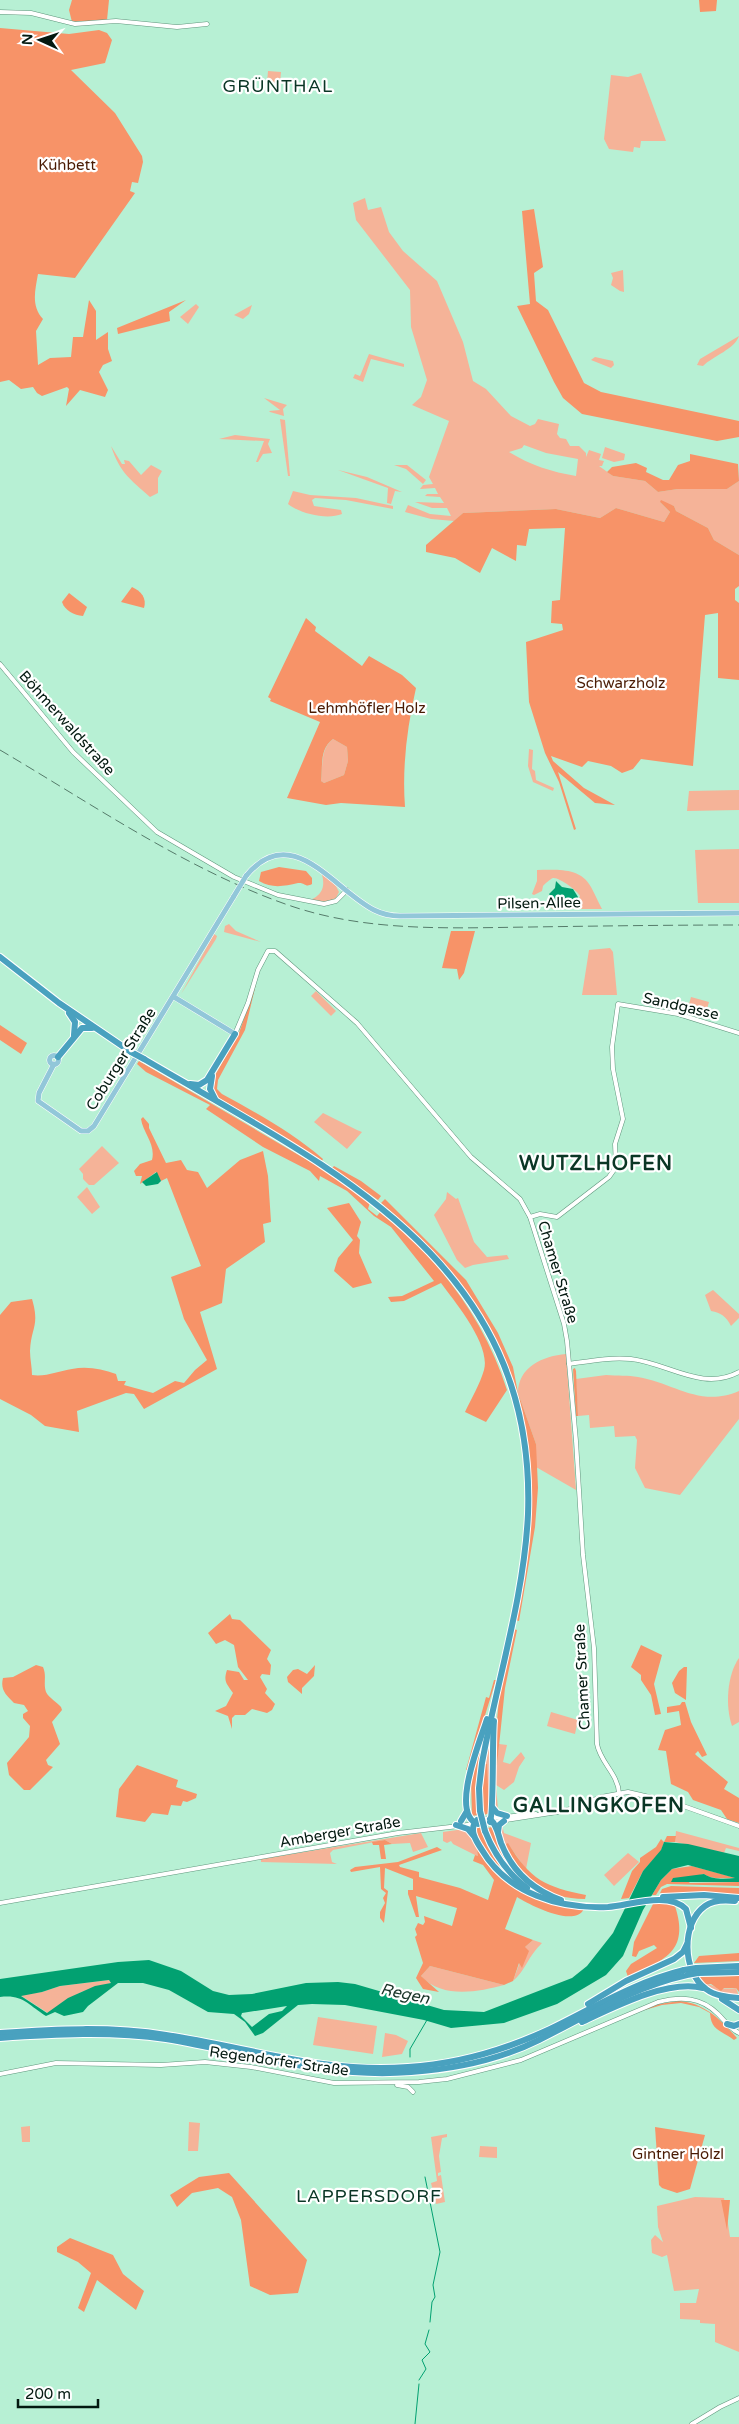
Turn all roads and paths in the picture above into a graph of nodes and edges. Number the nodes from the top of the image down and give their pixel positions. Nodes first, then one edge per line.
1 (0, 12) edge
2 (207, 24) dead end
3 (0, 664) edge
4 (339, 884) junction
5 (347, 890) junction
6 (340, 898) junction
7 (739, 913) edge
8 (0, 957) edge
9 (174, 997) junction
10 (59, 1003) junction
11 (96, 1029) junction
12 (739, 1033) edge
13 (235, 1034) junction
14 (73, 1037) junction
15 (58, 1056) joint
16 (215, 1068) junction
17 (182, 1082) junction
18 (217, 1102) junction
19 (530, 1217) junction
20 (570, 1364) junction
21 (739, 1372) edge
22 (497, 1687) junction
23 (619, 1793) junction
24 (493, 1806) junction
25 (467, 1808) junction
26 (505, 1818) junction
27 (491, 1820) junction
28 (475, 1822) junction
29 (456, 1824) junction
30 (739, 1826) edge
31 (498, 1834) junction
32 (474, 1835) junction
33 (657, 1899) junction
34 (739, 1899) edge
35 (665, 1901) junction
36 (561, 1902) junction
37 (0, 1903) edge
38 (691, 1928) junction
39 (688, 1940) junction
40 (676, 1958) junction
41 (739, 1966) edge
42 (697, 1971) junction
43 (739, 1972) edge
44 (686, 1973) junction
45 (704, 1988) junction
46 (717, 1995) junction
47 (739, 1998) edge
48 (739, 2010) edge
49 (560, 2023) junction
50 (727, 2024) junction
51 (739, 2024) edge
52 (555, 2032) junction
53 (0, 2033) edge
54 (739, 2033) edge
55 (0, 2038) edge
56 (0, 2074) edge
57 (390, 2084) junction
58 (413, 2092) dead end
59 (739, 2398) edge
60 (692, 2424) edge

1 - 2 street
3 - 6 street, Böhmerwaldstraße
4 - 5 main road, Pilsen-Allee
4 - 6 street
4 - 9 main road, Pilsen-Allee, bridge
5 - 6 street
5 - 7 main road, Pilsen-Allee
8 - 10 highway
9 - 13 main road
9 - 15 main road, Coburger Straße
10 - 11 highway
10 - 14 highway
11 - 14 highway
11 - 17 highway, bridge
12 - 19 street, Sandgasse
13 - 16 highway
13 - 19 street, Chamer Straße
14 - 15 highway
16 - 17 highway
16 - 18 highway
17 - 18 highway
18 - 22 highway
19 - 20 street, Chamer Straße
20 - 21 street
20 - 23 street, Chamer Straße
22 - 24 highway
22 - 25 highway
22 - 36 highway, bridge
23 - 26 street, Amberger Straße
23 - 30 street, Amberger Straße
24 - 26 highway
24 - 27 highway
25 - 28 highway
25 - 29 highway
26 - 27 street, Amberger Straße
26 - 31 highway
27 - 28 street, Amberger Straße
27 - 31 highway
28 - 29 street, Amberger Straße
28 - 32 highway
29 - 32 highway
29 - 37 street, Amberger Straße
31 - 36 highway
32 - 36 highway
33 - 34 highway
33 - 35 highway
33 - 36 highway
34 - 38 highway
35 - 38 highway
35 - 40 highway
38 - 39 highway
39 - 40 highway
39 - 45 highway
40 - 49 highway
41 - 42 highway
42 - 43 highway
42 - 44 highway, bridge
44 - 49 highway
44 - 52 highway
45 - 46 highway
45 - 52 highway
46 - 47 highway
46 - 48 highway
49 - 53 highway
50 - 51 highway
50 - 54 street, Regendorfer Straße
50 - 57 street, Regendorfer Straße
52 - 55 highway
56 - 57 street, Regendorfer Straße
57 - 58 street
59 - 60 street

